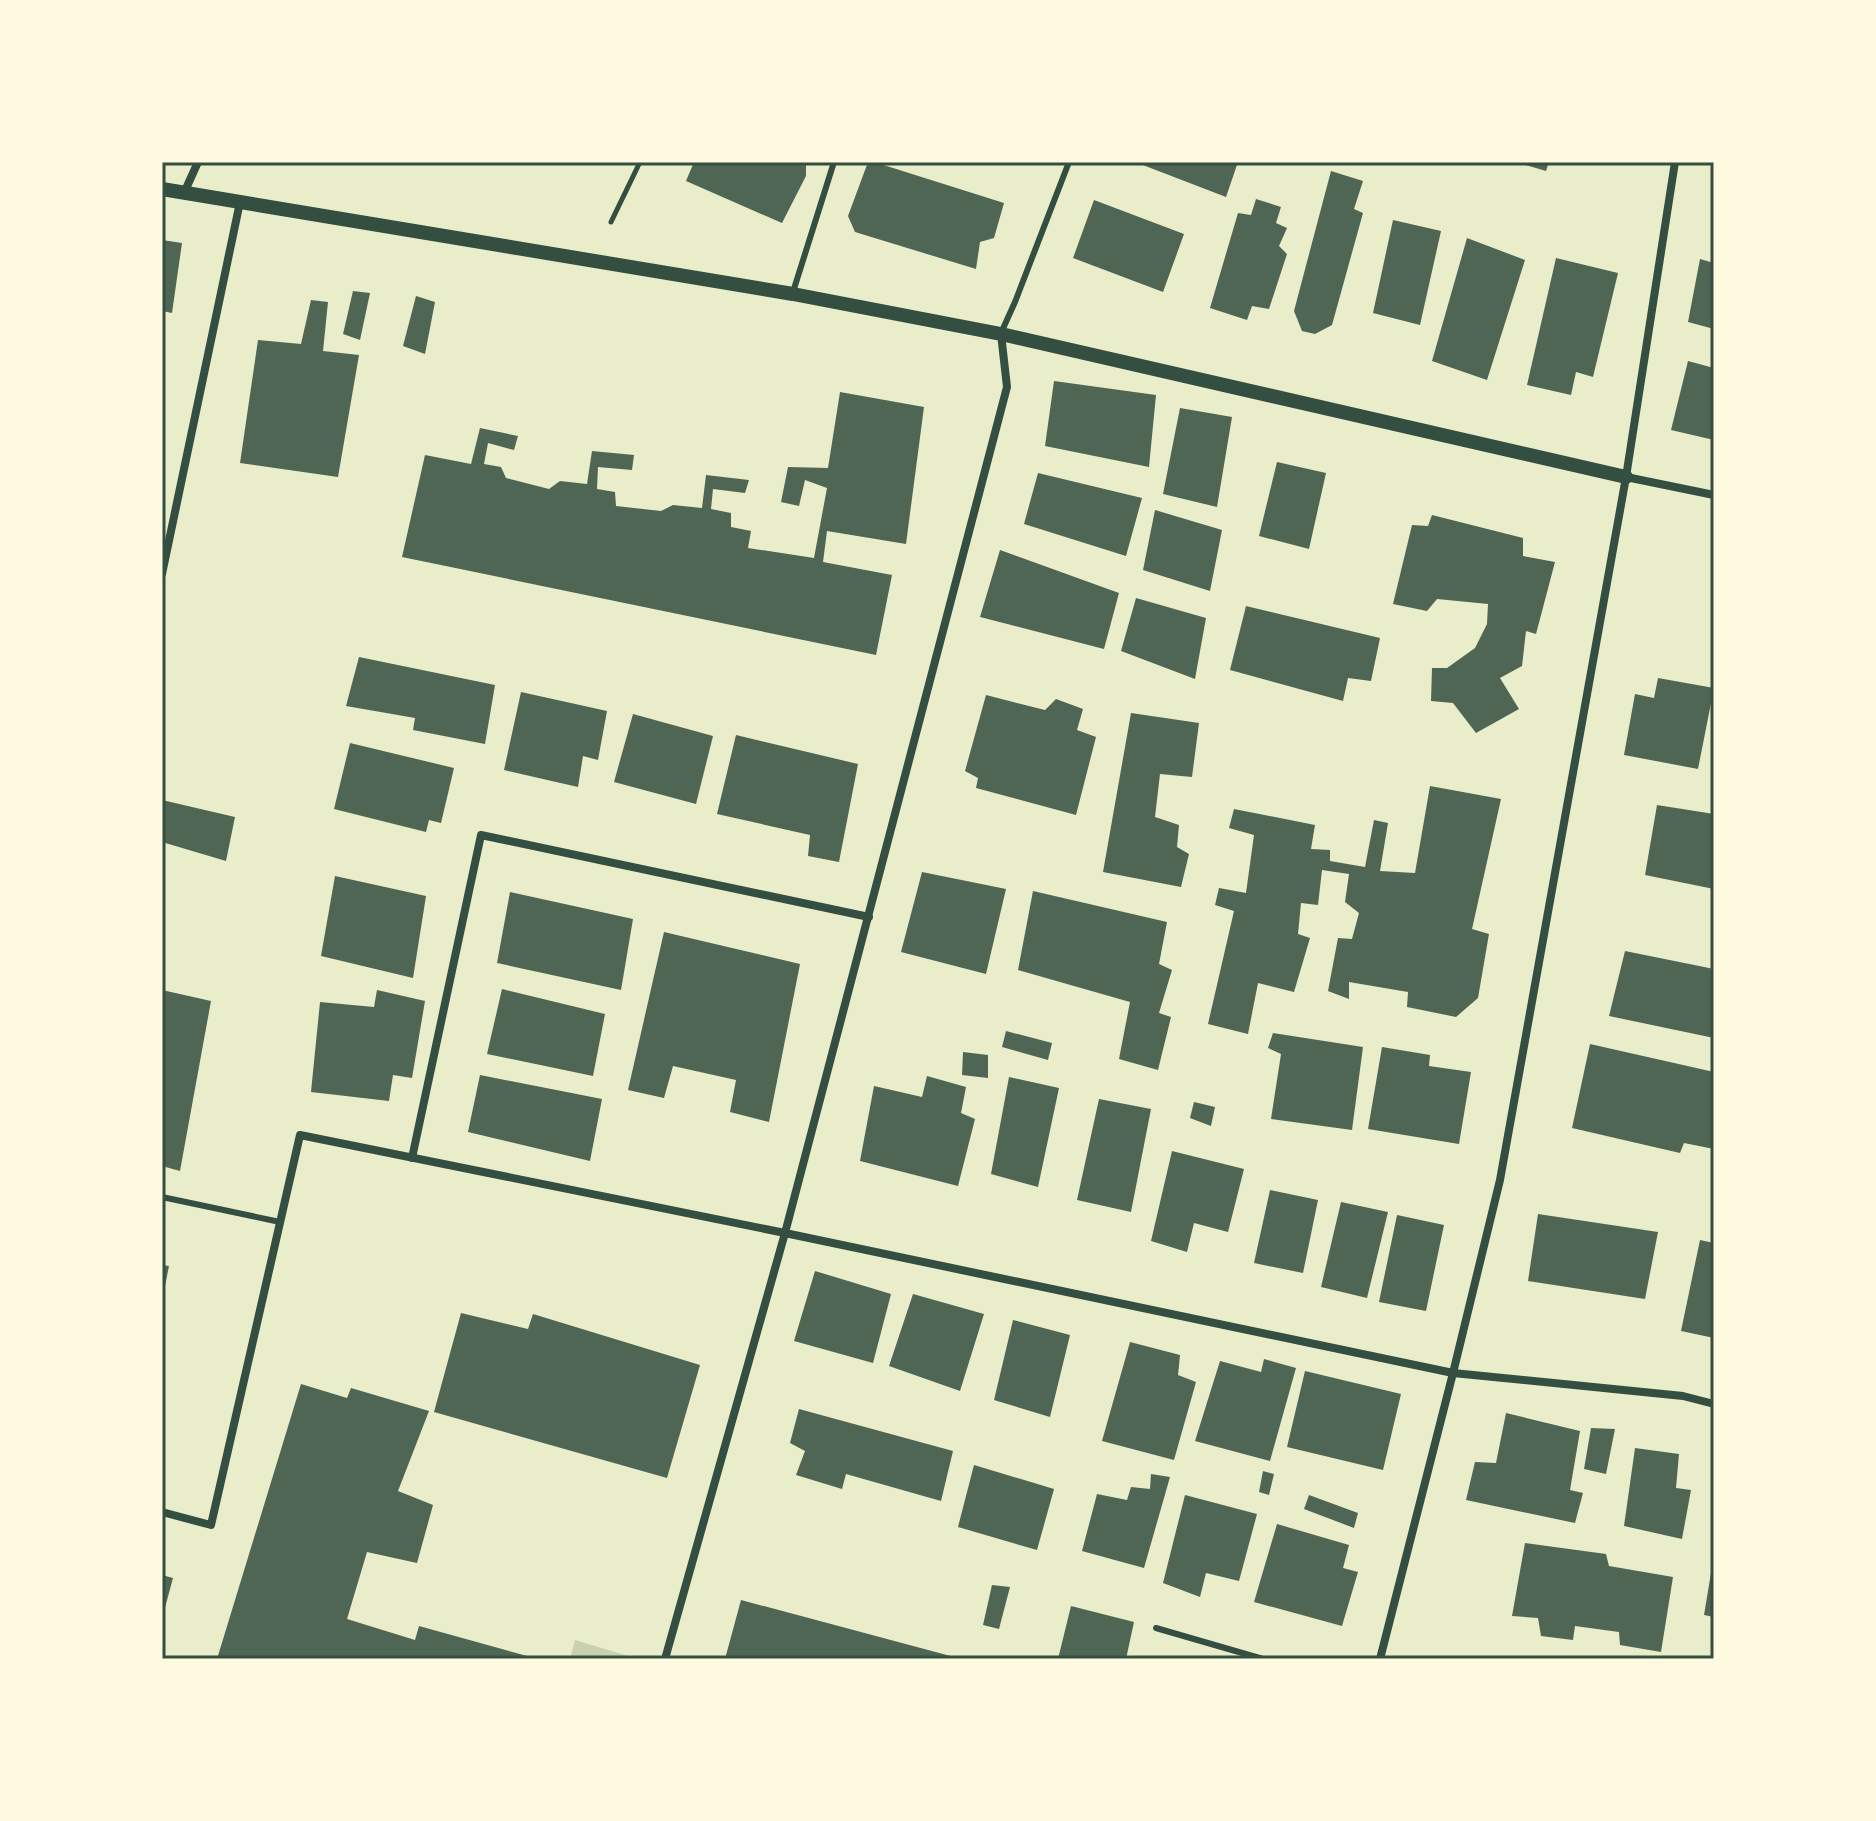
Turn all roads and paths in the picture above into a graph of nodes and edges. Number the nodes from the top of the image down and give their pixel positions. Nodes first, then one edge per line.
1 (198, 162) edge
2 (640, 162) edge
3 (834, 162) edge
4 (1069, 162) edge
5 (1675, 162) edge
6 (162, 189) edge
7 (184, 193) junction
8 (240, 202) junction
9 (592, 260) junction
10 (793, 294) junction
11 (1001, 334) junction
12 (1626, 477) junction
13 (1714, 495) edge
14 (162, 574) edge
15 (869, 917) junction
16 (412, 1158) junction
17 (162, 1197) edge
18 (280, 1222) junction
19 (785, 1233) junction
20 (1453, 1373) junction
21 (1714, 1404) edge
22 (162, 1512) edge
23 (1156, 1628) dead end
24 (665, 1659) edge
25 (1263, 1659) edge
26 (1380, 1659) edge

1 - 7 street
2 - 9 path
3 - 10 lane
4 - 11 lane
5 - 12 street
6 - 7 street
7 - 8 street
8 - 9 street
8 - 14 street
9 - 10 street
10 - 11 street
11 - 12 street
11 - 15 street
12 - 13 street
12 - 20 street
15 - 16 street
15 - 19 street
16 - 18 street
16 - 19 street
17 - 18 lane
18 - 22 street
19 - 20 street
19 - 24 street
20 - 21 street
20 - 26 street
23 - 25 lane

